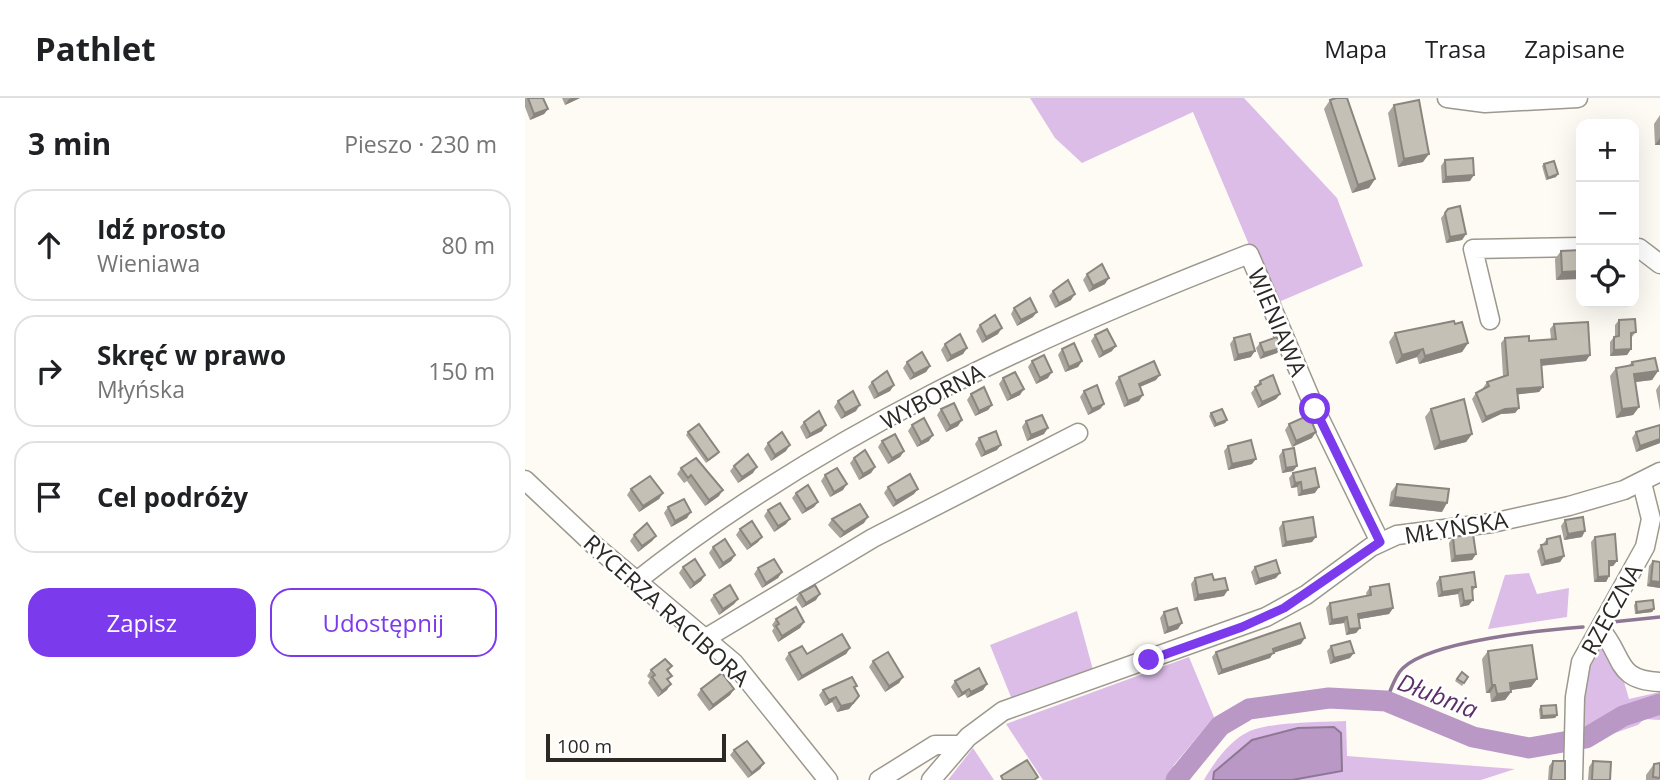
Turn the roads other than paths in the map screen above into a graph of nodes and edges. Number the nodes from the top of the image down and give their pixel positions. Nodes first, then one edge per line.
1 (1447, 98) edge
2 (1578, 98) edge
3 (1660, 242) edge
4 (1576, 247) edge
5 (1639, 247) edge
6 (1639, 249) edge
7 (1249, 254) joint
8 (1660, 264) edge
9 (1490, 320) dead end
10 (1078, 433) dead end
11 (1660, 472) edge
12 (525, 480) edge
13 (1642, 483) junction
14 (1380, 542) junction
15 (638, 580) junction
16 (1600, 629) junction
17 (706, 638) junction
18 (1660, 681) edge
19 (960, 745) junction
20 (828, 780) edge
21 (879, 780) edge
22 (931, 780) edge
23 (1573, 780) edge

1 - 2 street
3 - 5 street
4 - 9 street
6 - 8 street
7 - 14 street, WIENIAWA
7 - 15 street, WYBORNA
10 - 17 street
11 - 13 street, MŁYŃSKA
12 - 15 street, RYCERZA RACIBORA
13 - 14 street, MŁYŃSKA
13 - 16 street, RZECZNA
14 - 19 street, MŁYŃSKA
15 - 17 street, RYCERZA RACIBORA
16 - 18 street
16 - 23 street, RZECZNA
17 - 20 street, RYCERZA RACIBORA
19 - 21 street
19 - 22 street, MŁYŃSKA

